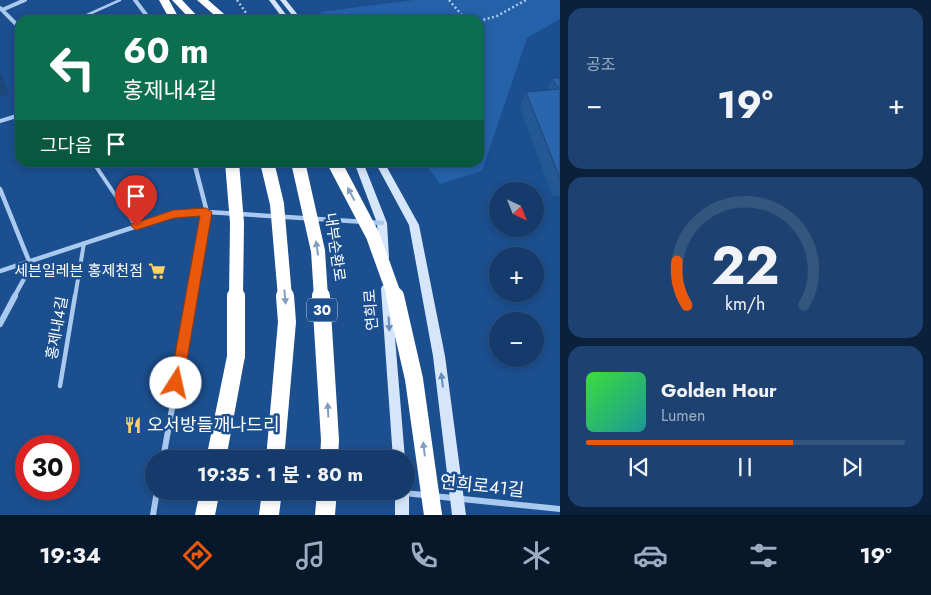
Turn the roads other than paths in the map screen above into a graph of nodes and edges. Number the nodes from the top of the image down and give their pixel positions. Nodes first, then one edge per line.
1 (25, 0) edge
2 (120, 0) edge
3 (135, 0) edge
4 (164, 0) edge
5 (177, 0) edge
6 (202, 0) edge
7 (272, 0) edge
8 (283, 0) edge
9 (1, 9) edge
10 (86, 15) edge
11 (146, 15) edge
12 (172, 15) edge
13 (191, 15) edge
14 (220, 15) edge
15 (283, 15) edge
16 (295, 15) edge
17 (15, 23) edge
18 (15, 117) edge
19 (0, 122) edge
20 (96, 167) edge
21 (195, 167) edge
22 (232, 167) edge
23 (268, 167) edge
24 (299, 167) edge
25 (337, 167) edge
26 (360, 167) edge
27 (383, 167) edge
28 (0, 189) edge
29 (206, 212) junction
30 (382, 223) junction
31 (136, 226) junction
32 (84, 243) junction
33 (30, 261) junction
34 (0, 271) edge
35 (0, 324) edge
36 (60, 386) dead end
37 (165, 450) edge
38 (218, 450) edge
39 (276, 450) edge
40 (329, 450) edge
41 (398, 450) edge
42 (415, 493) edge
43 (457, 498) junction
44 (156, 500) edge
45 (208, 500) edge
46 (271, 500) edge
47 (326, 500) edge
48 (402, 500) edge
49 (560, 509) edge
50 (153, 515) edge
51 (205, 515) edge
52 (269, 515) edge
53 (325, 515) edge
54 (402, 515) edge
55 (432, 515) edge
56 (459, 515) edge

1 - 9 street
2 - 10 lane
3 - 11 street
4 - 12 highway
5 - 13 highway
6 - 14 highway
7 - 15 main road
8 - 16 main road
9 - 17 street
18 - 19 street
20 - 31 lane
21 - 29 street
22 - 38 highway, bridge
23 -> 39 highway, 30, bridge
40 -> 24 highway, 내부순환로 / 30, bridge
55 -> 25 highway, bridge
26 - 30 main road, 연희로
43 -> 27 main road
28 - 33 street
29 - 30 street, bridge
29 - 31 street
29 - 37 street
30 -> 41 main road, 연희로
31 - 32 street
32 - 33 street
32 - 36 lane, 홍제내4길
33 - 34 street
33 - 35 street
42 - 43 street, 연희로41길
43 - 49 street, 연희로41길
43 - 56 main road
44 - 50 street
45 - 51 highway
46 - 52 highway
47 - 53 highway
48 - 54 main road

